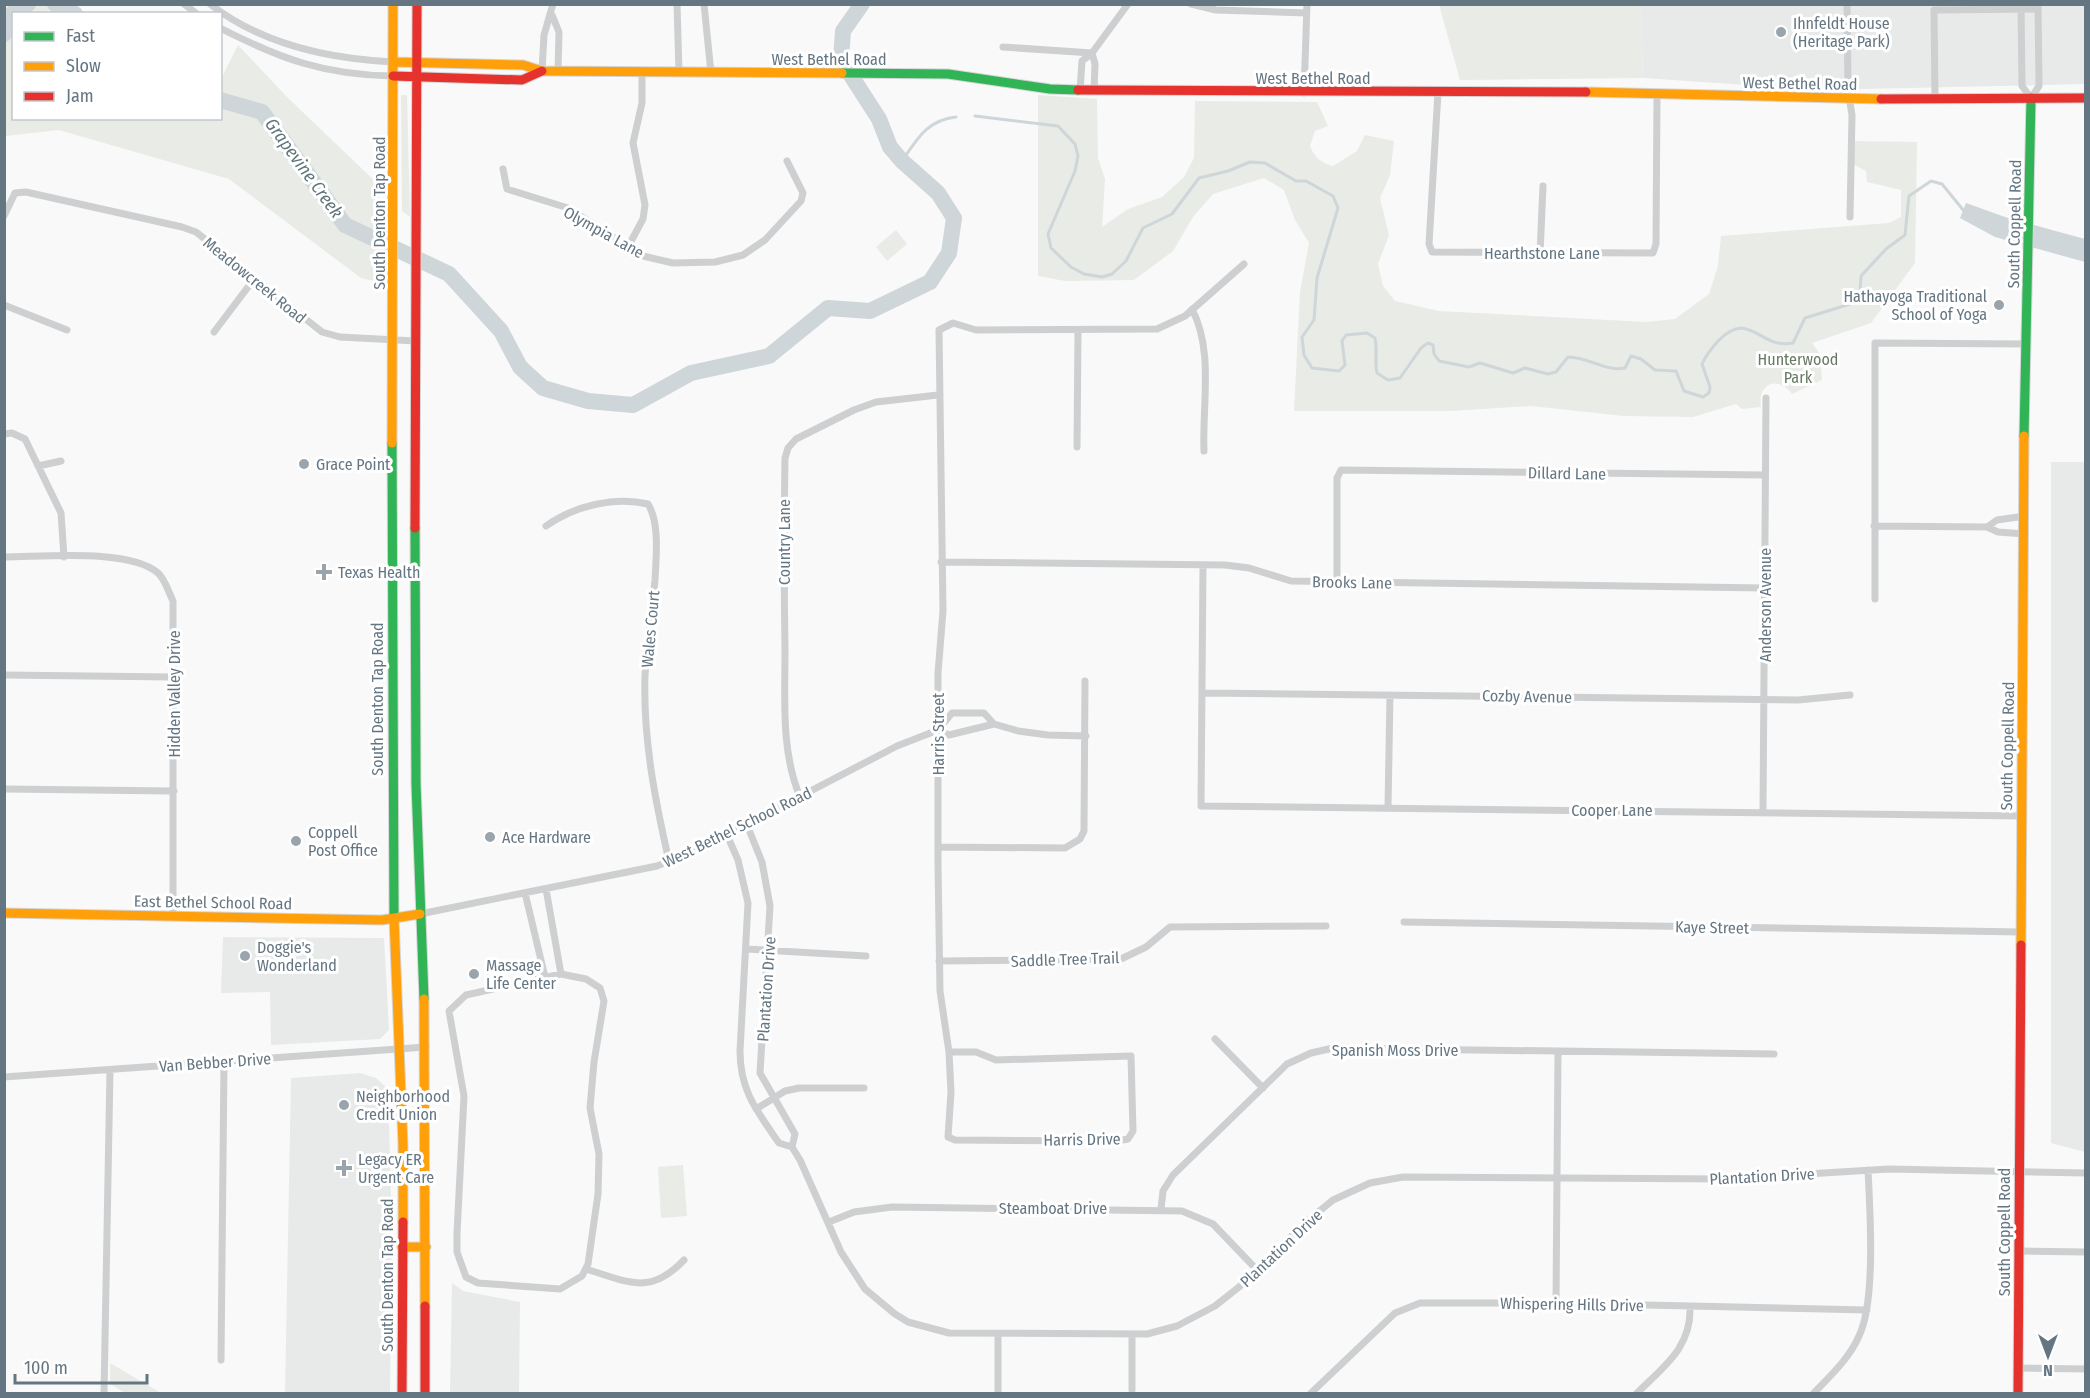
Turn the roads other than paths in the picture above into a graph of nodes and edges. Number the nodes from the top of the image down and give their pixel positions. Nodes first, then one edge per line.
1 (210, 4) edge
2 (393, 4) edge
3 (417, 4) edge
4 (553, 4) edge
5 (677, 4) edge
6 (704, 4) edge
7 (1128, 4) edge
8 (1191, 4) edge
9 (1307, 4) edge
10 (1847, 4) edge
11 (2021, 7) edge
12 (2038, 7) edge
13 (1306, 13) junction
14 (552, 15) junction
15 (222, 29) edge
16 (1003, 47) dead end
17 (1092, 53) junction
18 (393, 62) junction
19 (417, 62) junction
20 (542, 71) junction
21 (558, 71) junction
22 (642, 72) junction
23 (679, 73) junction
24 (711, 73) junction
25 (393, 76) junction
26 (417, 77) junction
27 (1080, 91) junction
28 (1094, 92) junction
29 (1438, 92) junction
30 (1304, 93) junction
31 (1657, 95) junction
32 (2031, 98) junction
33 (2085, 98) edge
34 (1850, 99) junction
35 (1935, 99) junction
36 (787, 161) dead end
37 (503, 169) dead end
38 (1543, 186) dead end
39 (4, 216) edge
40 (1850, 217) dead end
41 (628, 247) junction
42 (1540, 254) junction
43 (1244, 264) dead end
44 (254, 279) junction
45 (4, 305) edge
46 (1192, 309) junction
47 (67, 330) dead end
48 (1078, 331) junction
49 (214, 332) dead end
50 (394, 341) junction
51 (416, 341) junction
52 (2026, 344) junction
53 (938, 395) junction
54 (1766, 398) dead end
55 (4, 434) edge
56 (1077, 447) dead end
57 (1204, 451) dead end
58 (61, 460) dead end
59 (38, 466) junction
60 (1765, 475) junction
61 (2025, 516) junction
62 (546, 525) dead end
63 (1874, 526) junction
64 (1987, 527) junction
65 (393, 534) junction
66 (415, 534) junction
67 (2025, 534) junction
68 (4, 557) edge
69 (64, 557) junction
70 (941, 562) junction
71 (1203, 565) junction
72 (1337, 582) junction
73 (1765, 588) junction
74 (1875, 599) dead end
75 (393, 647) junction
76 (414, 647) junction
77 (4, 675) edge
78 (173, 677) junction
79 (1085, 681) dead end
80 (1203, 693) junction
81 (1390, 695) junction
82 (1850, 695) dead end
83 (1766, 699) junction
84 (994, 724) junction
85 (938, 730) junction
86 (1086, 736) junction
87 (4, 789) edge
88 (174, 791) junction
89 (800, 797) junction
90 (1388, 807) junction
91 (1763, 812) junction
92 (2022, 816) junction
93 (747, 825) junction
94 (727, 835) junction
95 (938, 847) junction
96 (669, 861) junction
97 (546, 889) junction
98 (525, 893) junction
99 (4, 913) edge
100 (420, 914) junction
101 (173, 916) junction
102 (394, 919) junction
103 (1404, 922) dead end
104 (1326, 926) dead end
105 (2021, 932) junction
106 (747, 949) junction
107 (768, 951) junction
108 (866, 956) dead end
109 (939, 961) junction
110 (561, 974) junction
111 (544, 977) junction
112 (1215, 1039) dead end
113 (426, 1047) junction
114 (400, 1048) junction
115 (1558, 1051) junction
116 (949, 1052) junction
117 (1774, 1054) dead end
118 (224, 1062) junction
119 (110, 1070) junction
120 (4, 1077) edge
121 (864, 1088) dead end
122 (1263, 1088) junction
123 (773, 1098) junction
124 (756, 1109) junction
125 (948, 1137) joint
126 (792, 1147) junction
127 (1868, 1170) junction
128 (2019, 1173) junction
129 (2085, 1173) edge
130 (1557, 1178) junction
131 (1161, 1209) junction
132 (828, 1222) junction
133 (402, 1247) junction
134 (426, 1247) junction
135 (2018, 1251) junction
136 (2085, 1252) edge
137 (684, 1260) dead end
138 (586, 1269) junction
139 (1257, 1270) junction
140 (1556, 1303) junction
141 (1690, 1306) junction
142 (1867, 1310) junction
143 (998, 1334) junction
144 (1132, 1334) junction
145 (221, 1360) dead end
146 (2018, 1368) junction
147 (2085, 1369) edge
148 (1132, 1390) dead end
149 (1312, 1393) edge
150 (104, 1394) edge
151 (402, 1394) edge
152 (425, 1394) edge
153 (998, 1394) edge
154 (1636, 1394) edge
155 (1813, 1394) edge
156 (2018, 1394) edge

1 - 18 street
2 - 18 main road, South Denton Tap Road
3 - 19 main road
4 - 14 street
5 - 23 street
6 - 24 street
7 - 17 street
8 - 13 street
9 - 13 street
10 - 34 street
11 - 12 street
11 - 32 street
11 - 35 street
12 - 32 street
13 - 30 street
14 - 20 street
14 - 21 street
15 - 25 street
16 - 17 street
17 - 27 street
17 - 28 street
18 - 19 main road, West Bethel Road
18 - 25 main road, South Denton Tap Road
19 - 20 main road, West Bethel Road
19 - 26 main road
20 - 21 main road, West Bethel Road
20 - 26 main road, West Bethel Road
21 - 22 main road, West Bethel Road
22 - 23 main road, West Bethel Road
22 - 41 street
23 - 24 main road, West Bethel Road
24 - 27 main road, West Bethel Road
25 - 26 main road, West Bethel Road
25 - 50 main road, South Denton Tap Road
26 - 51 main road
27 - 28 main road, West Bethel Road
28 - 30 main road, West Bethel Road
29 - 30 main road, West Bethel Road
29 - 31 main road, West Bethel Road
29 - 42 street, Hearthstone Lane
31 - 34 main road, West Bethel Road
31 - 42 street, Hearthstone Lane
32 - 33 main road, West Bethel Road
32 - 35 main road, West Bethel Road
32 - 52 main road, South Coppell Road
34 - 35 main road, West Bethel Road
34 - 40 street
36 - 41 street, Olympia Lane
37 - 41 street, Olympia Lane
38 - 42 street
39 - 44 street, Meadowcreek Road
43 - 46 street
44 - 49 street
44 - 50 street, Meadowcreek Road
45 - 47 street
46 - 48 street
46 - 57 street
48 - 53 street, Harris Street
48 - 56 street
50 - 51 street, Meadowcreek Road
50 - 65 main road, South Denton Tap Road
51 - 66 main road
52 - 61 main road, South Coppell Road
52 - 63 street
53 - 70 street, Harris Street
53 - 89 street, Country Lane
54 - 60 street, Anderson Avenue
55 - 59 street
58 - 59 street
59 - 69 street
60 - 72 street, Dillard Lane
60 - 73 street, Anderson Avenue
61 - 64 street
61 - 67 main road, South Coppell Road
62 - 96 street, Wales Court
63 - 64 street
63 - 74 street
64 - 67 street
65 - 66 main road
65 - 75 main road, South Denton Tap Road
66 - 76 main road
67 - 92 main road, South Coppell Road
68 - 69 street, Hidden Valley Drive
69 - 78 street, Hidden Valley Drive
70 - 71 street, Brooks Lane
70 - 85 street, Harris Street
71 - 72 street, Brooks Lane
71 - 80 street
72 - 73 street, Brooks Lane
73 - 83 street, Anderson Avenue
75 - 76 main road
75 - 102 main road, South Denton Tap Road
76 - 100 main road
77 - 78 street
78 - 88 street, Hidden Valley Drive
79 - 86 street
80 - 81 street, Cozby Avenue
80 - 90 street, Cooper Lane
81 - 83 street, Cozby Avenue
81 - 90 street
82 - 83 street, Cozby Avenue
83 - 91 street, Anderson Avenue
84 - 85 street
84 - 85 street
84 - 86 street
85 - 89 street, West Bethel School Road
85 - 95 street, Harris Street
86 - 95 street
87 - 88 street
88 - 101 street, Hidden Valley Drive
89 - 93 street, West Bethel School Road
90 - 91 street, Cooper Lane
91 - 92 street, Cooper Lane
92 - 105 main road, South Coppell Road
93 - 94 street, West Bethel School Road
93 - 107 street, Plantation Drive
94 - 96 street, West Bethel School Road
94 - 106 street, Plantation Drive
95 - 109 street, Harris Street
96 - 97 street, West Bethel School Road
97 - 98 street, West Bethel School Road
97 - 110 street
98 - 100 street, West Bethel School Road
98 - 111 street
99 - 101 main road, East Bethel School Road
100 - 102 main road, East Bethel School Road
100 - 113 main road
101 - 102 main road, East Bethel School Road
102 - 114 main road, South Denton Tap Road
103 - 105 street, Kaye Street
104 - 109 street, Saddle Tree Trail
105 - 128 main road, South Coppell Road
106 - 107 street
106 - 124 street, Plantation Drive
107 - 108 street
107 - 123 street, Plantation Drive
109 - 116 street, Harris Street
110 - 111 street
110 - 138 street
111 - 138 street
112 - 122 street
113 - 114 street, Van Bebber Drive
113 - 134 main road
114 - 118 street, Van Bebber Drive
114 - 133 main road, South Denton Tap Road
115 - 117 street, Spanish Moss Drive
115 - 122 street, Spanish Moss Drive
115 - 130 street
116 - 125 street, Harris Street
116 - 125 street, Harris Drive
118 - 119 street, Van Bebber Drive
118 - 145 street
119 - 120 street, Van Bebber Drive
119 - 150 street
121 - 123 street
122 - 131 street, Spanish Moss Drive
123 - 124 street
123 - 126 street, Plantation Drive
124 - 126 street, Plantation Drive
126 - 132 street, Plantation Drive
127 - 128 street, Plantation Drive
127 - 130 street, Plantation Drive
127 - 142 street
128 - 129 street, Plantation Drive
128 - 135 main road, South Coppell Road
130 - 139 street, Plantation Drive
130 - 140 street
131 - 132 street, Steamboat Drive
131 - 139 street, Steamboat Drive
132 - 143 street, Plantation Drive
133 - 134 main road
133 - 151 main road, South Denton Tap Road
134 - 152 main road
135 - 136 street
135 - 146 main road, South Coppell Road
137 - 138 street
139 - 144 street, Plantation Drive
140 - 141 street, Whispering Hills Drive
140 - 149 street, Whispering Hills Drive
141 - 142 street, Whispering Hills Drive
141 - 154 street
142 - 155 street
143 - 144 street, Plantation Drive
143 - 153 street
144 - 148 street
146 - 147 street
146 - 156 main road, South Coppell Road

